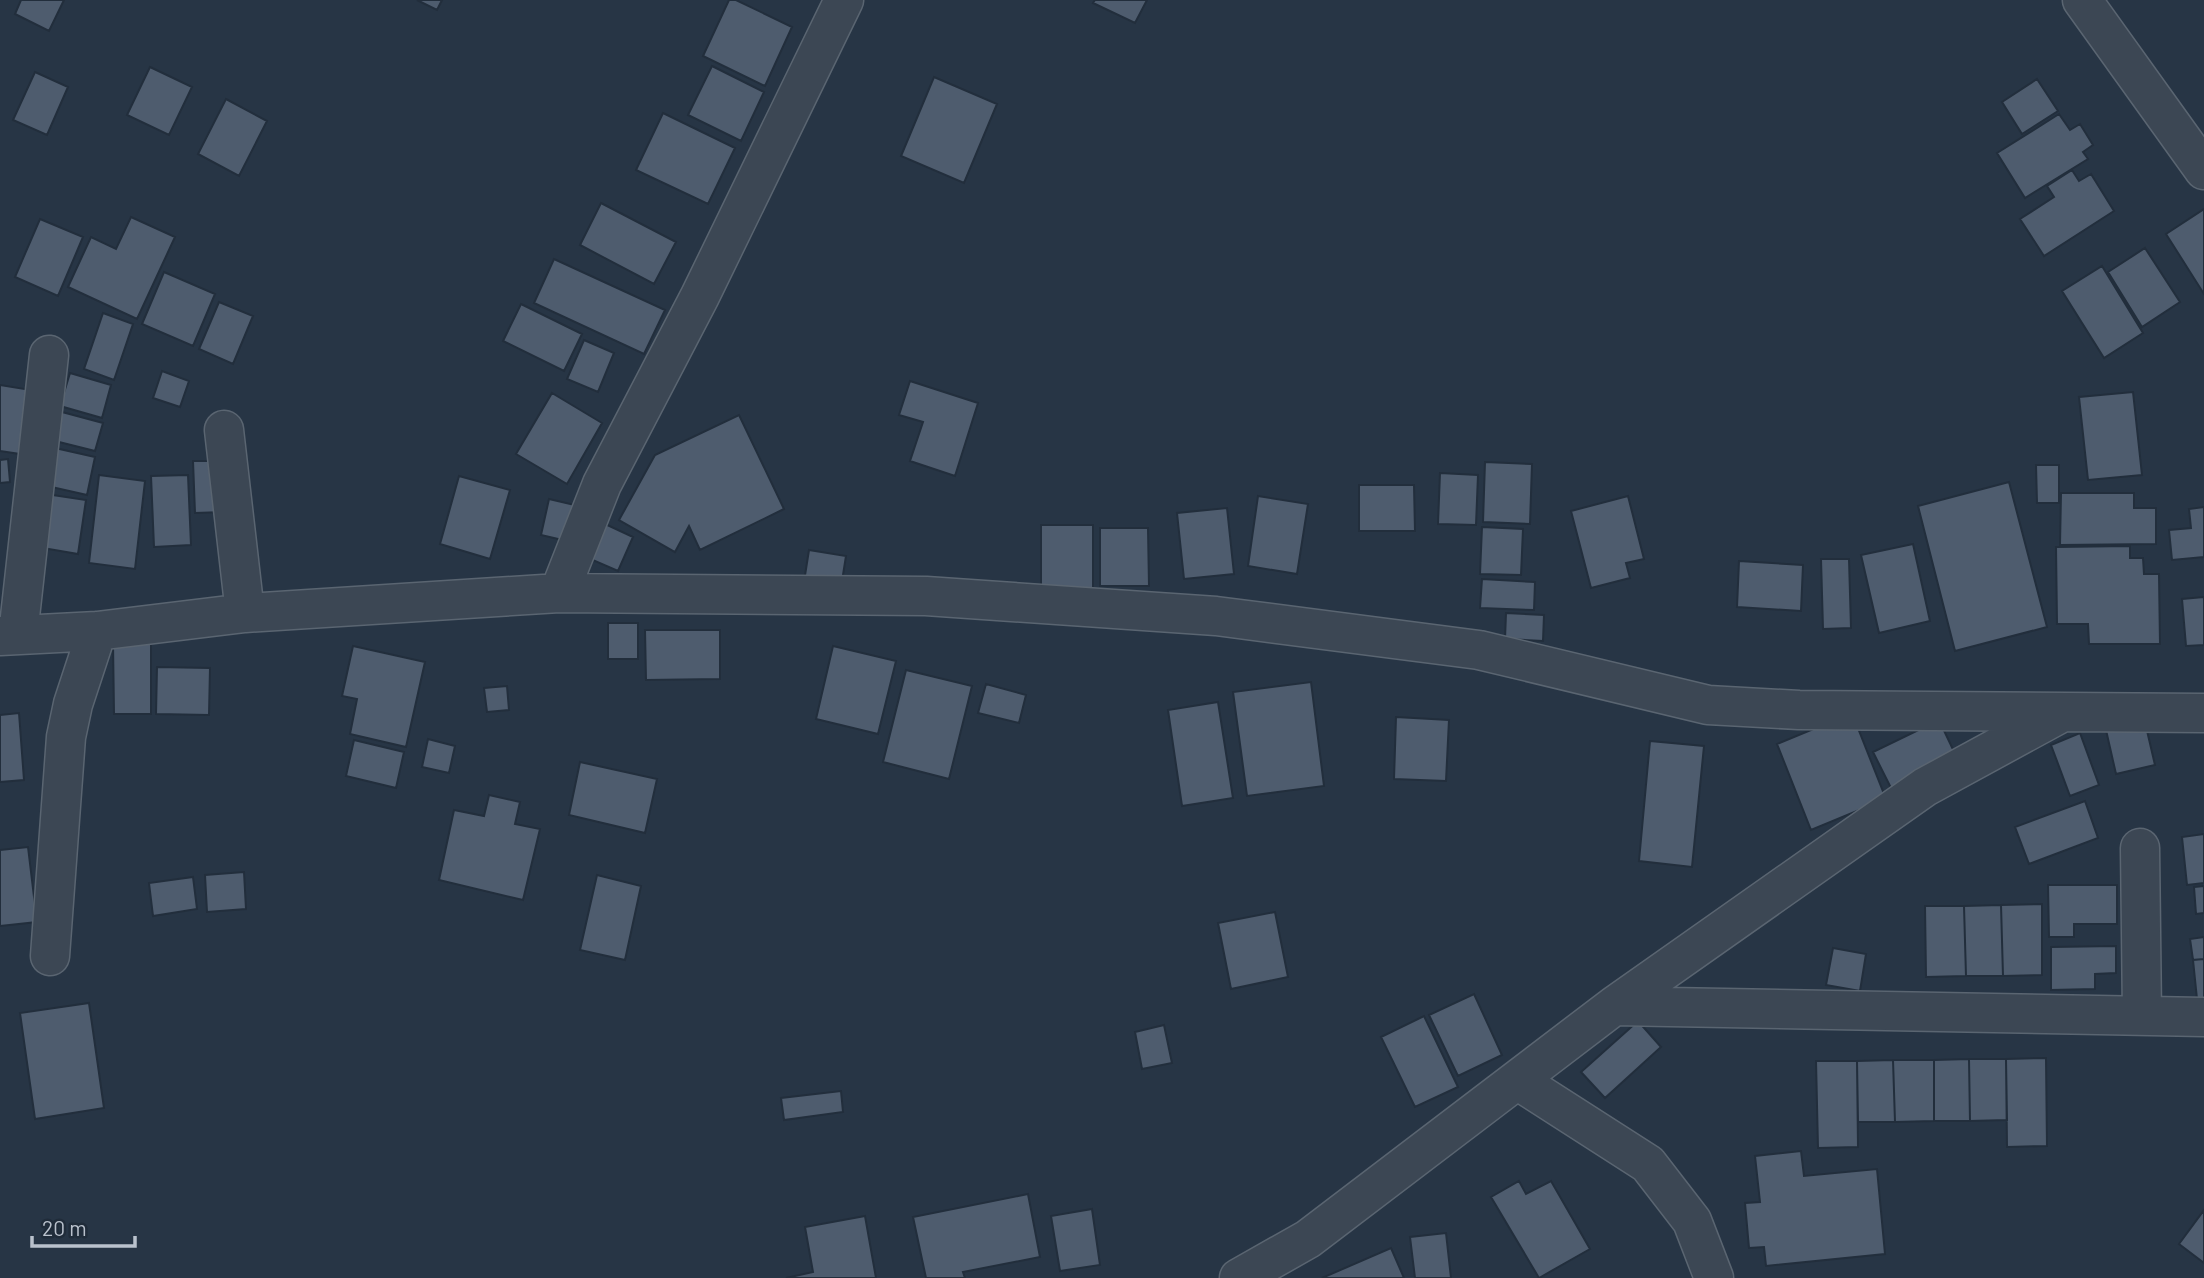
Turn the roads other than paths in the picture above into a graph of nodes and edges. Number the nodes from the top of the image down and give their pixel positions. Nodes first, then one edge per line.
1 (844, 0) edge
2 (2082, 0) edge
3 (2204, 170) edge
4 (48, 355) dead end
5 (223, 430) dead end
6 (559, 593) junction
7 (245, 613) junction
8 (97, 631) junction
9 (9, 635) edge
10 (2066, 711) junction
11 (2204, 713) edge
12 (2140, 848) dead end
13 (50, 956) dead end
14 (1614, 1006) junction
15 (2142, 1016) junction
16 (2204, 1017) edge
17 (1517, 1080) junction
18 (1239, 1278) edge
19 (1714, 1278) edge

1 - 6 street
2 - 3 street
4 - 9 street
5 - 7 street
6 - 7 street
6 - 10 street
7 - 8 street
8 - 9 street
8 - 13 street
10 - 11 street
10 - 14 street
12 - 15 street
14 - 15 street
14 - 17 street
15 - 16 street
17 - 18 street
17 - 19 street

